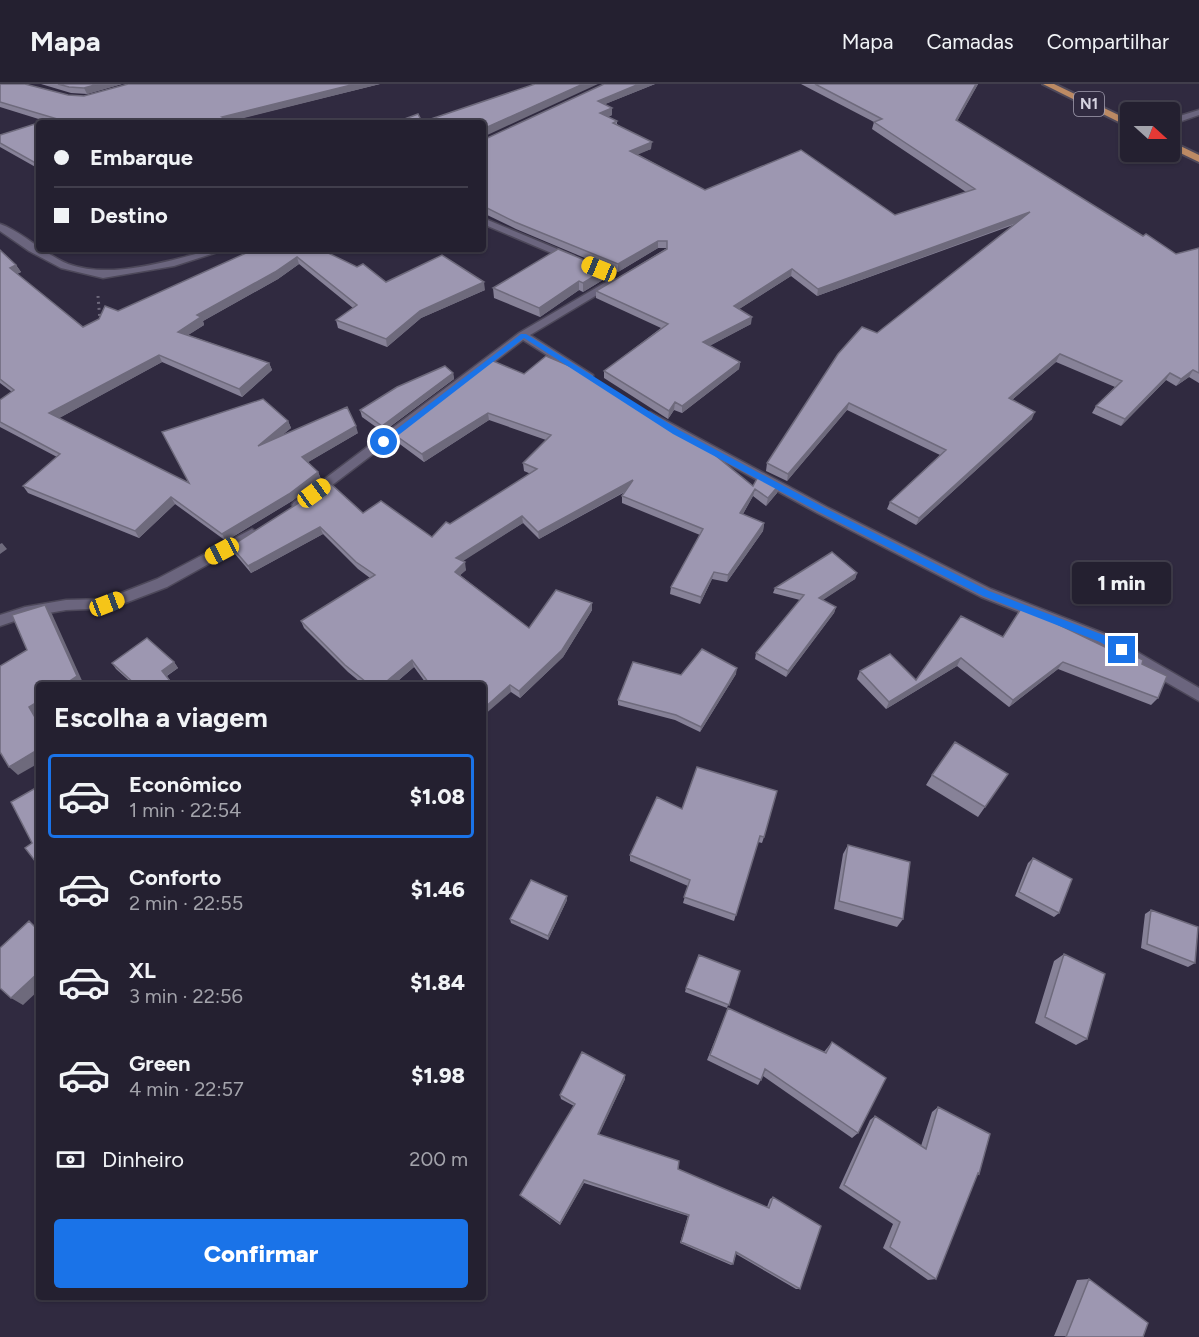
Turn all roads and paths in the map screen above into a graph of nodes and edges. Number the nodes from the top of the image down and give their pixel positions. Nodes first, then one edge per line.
1 (1047, 84) edge
2 (1199, 112) edge
3 (1120, 119) edge
4 (1180, 119) edge
5 (1180, 149) edge
6 (1199, 159) edge
7 (486, 222) edge
8 (0, 226) edge
9 (36, 251) edge
10 (38, 252) edge
11 (212, 252) edge
12 (586, 264) edge
13 (608, 273) edge
14 (103, 275) junction
15 (104, 330) edge
16 (523, 335) junction
17 (601, 385) edge
18 (639, 409) edge
19 (288, 512) edge
20 (260, 529) edge
21 (0, 621) edge
22 (1199, 695) edge

1 - 3 highway, N1
2 - 4 street
5 - 6 highway
7 - 12 street
8 - 9 street
10 - 14 street
11 - 14 street
13 - 16 street
14 - 15 path
16 - 17 street
16 - 19 street
18 - 22 street
20 - 21 street

